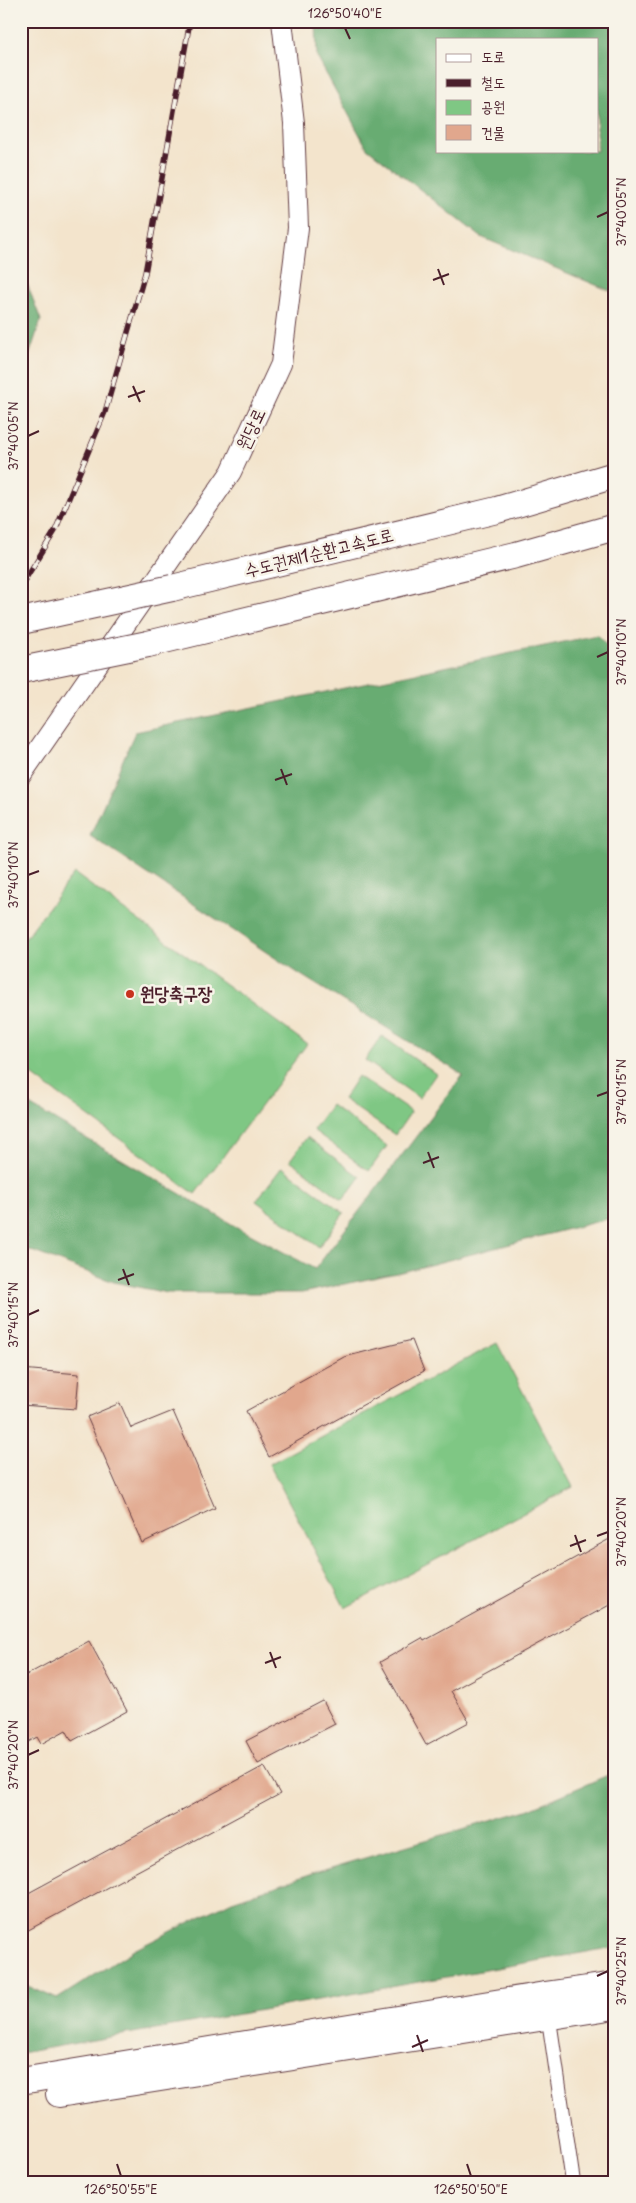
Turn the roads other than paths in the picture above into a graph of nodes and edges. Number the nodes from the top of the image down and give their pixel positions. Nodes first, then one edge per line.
1 (282, 21) edge
2 (615, 474) edge
3 (615, 527) edge
4 (21, 621) edge
5 (21, 670) edge
6 (21, 775) edge
7 (615, 1986) edge
8 (547, 2005) junction
9 (615, 2006) edge
10 (21, 2082) edge
11 (21, 2100) edge
12 (573, 2182) edge

1 - 6 main road, 원당로
2 - 4 highway, 수도권제1순환고속도로, bridge
3 - 5 highway, bridge
7 - 8 highway
8 - 9 highway
8 - 10 highway
8 - 11 highway
8 - 12 street

